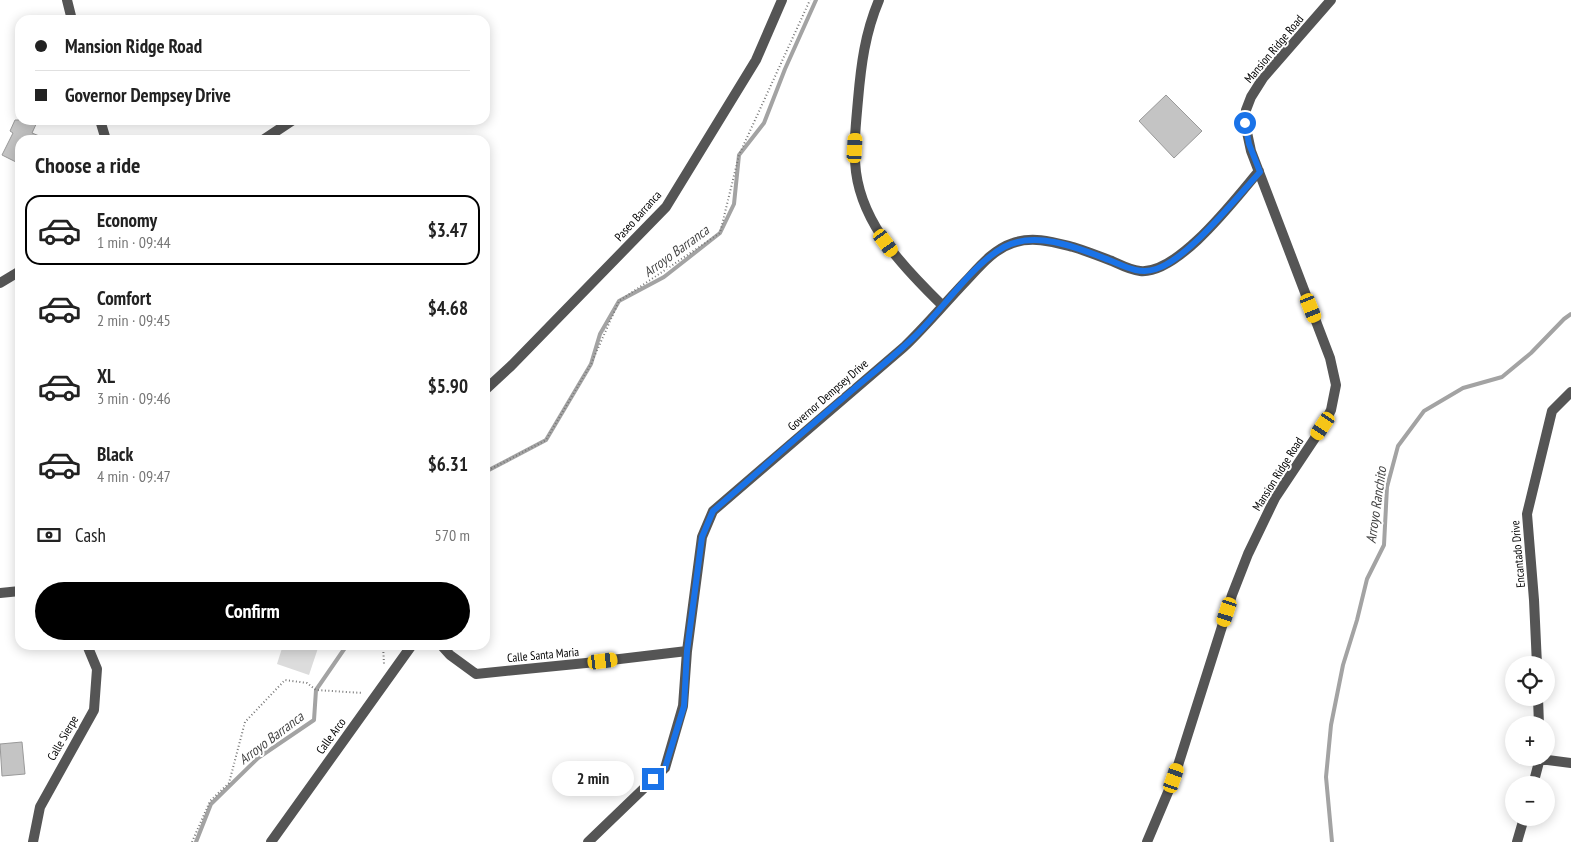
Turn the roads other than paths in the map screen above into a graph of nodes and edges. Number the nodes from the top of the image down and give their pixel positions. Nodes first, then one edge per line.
1 (67, 0) edge
2 (782, 0) edge
3 (879, 0) edge
4 (1331, 0) edge
5 (71, 15) edge
6 (286, 125) edge
7 (270, 135) edge
8 (1260, 172) junction
9 (15, 274) edge
10 (0, 283) edge
11 (943, 306) junction
12 (490, 385) edge
13 (1571, 392) edge
14 (15, 592) edge
15 (0, 593) edge
16 (89, 650) edge
17 (408, 650) edge
18 (445, 650) edge
19 (687, 651) junction
20 (1537, 656) edge
21 (1555, 760) edge
22 (1571, 763) edge
23 (1522, 826) edge
24 (33, 842) edge
25 (271, 842) edge
26 (588, 842) edge
27 (1147, 842) edge
28 (1517, 842) edge

1 - 5 street
2 - 12 street, Paseo Barranca
3 - 11 street
4 - 8 street, Mansion Ridge Road
6 - 7 street
8 - 11 street, Governor Dempsey Drive
8 - 27 street, Mansion Ridge Road
9 - 10 street
11 - 19 street, Governor Dempsey Drive
13 - 20 street, Encantado Drive
14 - 15 street
16 - 24 street, Calle Sierpe
17 - 25 street, Calle Arco
18 - 19 street, Calle Santa Maria
19 - 26 street, Governor Dempsey Drive
21 - 22 street
23 - 28 street

